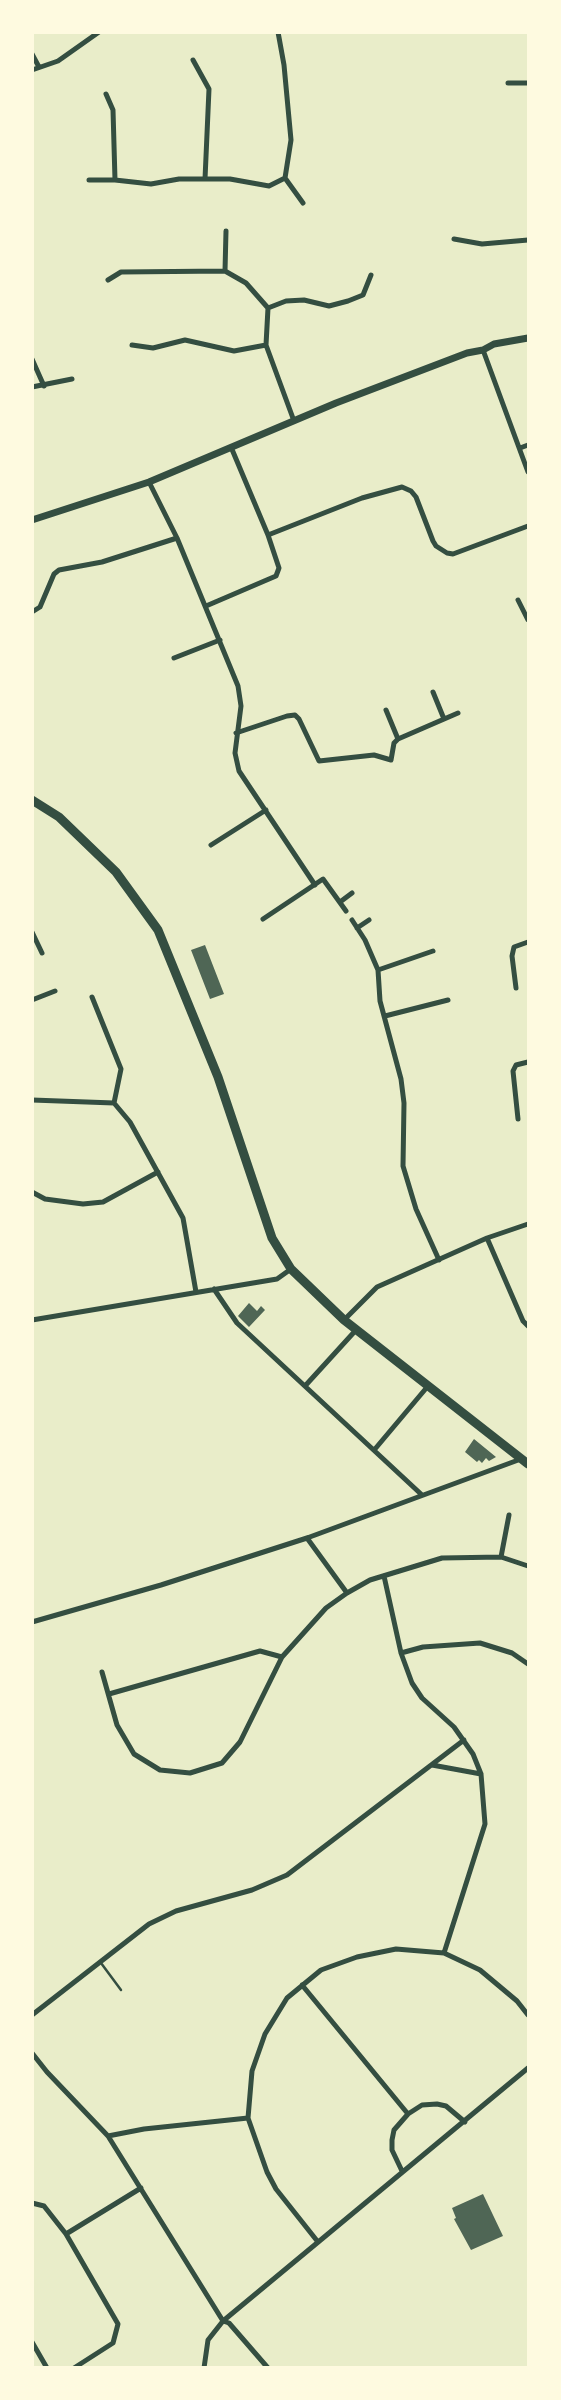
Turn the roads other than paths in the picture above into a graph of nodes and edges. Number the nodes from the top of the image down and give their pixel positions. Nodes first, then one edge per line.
1 (99, 32) edge
2 (278, 32) edge
3 (32, 54) edge
4 (193, 60) dead end
5 (39, 67) junction
6 (32, 70) edge
7 (508, 83) dead end
8 (528, 83) edge
9 (106, 94) dead end
10 (285, 178) junction
11 (205, 179) junction
12 (89, 180) dead end
13 (115, 180) junction
14 (303, 203) dead end
15 (226, 231) dead end
16 (454, 239) dead end
17 (528, 240) edge
18 (225, 271) junction
19 (371, 275) dead end
20 (108, 280) dead end
21 (268, 308) junction
22 (528, 338) edge
23 (132, 345) dead end
24 (266, 345) junction
25 (483, 350) junction
26 (32, 359) edge
27 (72, 379) dead end
28 (44, 386) junction
29 (32, 387) edge
30 (294, 421) junction
31 (528, 445) edge
32 (231, 447) junction
33 (520, 448) junction
34 (528, 472) edge
35 (149, 482) junction
36 (32, 520) edge
37 (528, 526) edge
38 (268, 536) junction
39 (177, 538) junction
40 (518, 600) dead end
41 (206, 606) junction
42 (32, 612) edge
43 (528, 620) edge
44 (220, 640) junction
45 (174, 658) dead end
46 (432, 692) dead end
47 (386, 710) dead end
48 (458, 713) dead end
49 (444, 719) junction
50 (236, 733) junction
51 (398, 739) junction
52 (32, 800) edge
53 (266, 810) junction
54 (211, 845) dead end
55 (315, 885) junction
56 (352, 893) dead end
57 (340, 902) junction
58 (346, 911) dead end
59 (263, 919) dead end
60 (352, 920) dead end
61 (369, 920) dead end
62 (357, 928) junction
63 (32, 932) edge
64 (528, 942) edge
65 (433, 951) dead end
66 (42, 953) dead end
67 (378, 970) junction
68 (516, 988) dead end
69 (55, 991) dead end
70 (92, 997) dead end
71 (32, 1000) edge
72 (448, 1000) dead end
73 (384, 1016) junction
74 (528, 1062) edge
75 (32, 1100) edge
76 (114, 1103) junction
77 (518, 1119) dead end
78 (158, 1172) junction
79 (32, 1192) edge
80 (528, 1224) edge
81 (487, 1238) junction
82 (438, 1260) junction
83 (291, 1269) junction
84 (214, 1289) junction
85 (196, 1292) junction
86 (32, 1320) edge
87 (344, 1320) junction
88 (528, 1326) edge
89 (356, 1330) junction
90 (306, 1386) junction
91 (428, 1386) junction
92 (375, 1449) junction
93 (525, 1461) edge
94 (422, 1495) junction
95 (509, 1515) dead end
96 (307, 1538) junction
97 (501, 1557) junction
98 (528, 1566) edge
99 (384, 1576) junction
100 (347, 1593) junction
101 (32, 1622) edge
102 (401, 1653) junction
103 (282, 1657) junction
104 (528, 1664) edge
105 (102, 1672) dead end
106 (108, 1694) junction
107 (464, 1740) junction
108 (432, 1765) junction
109 (481, 1774) junction
110 (444, 1953) junction
111 (100, 1962) junction
112 (302, 1984) junction
113 (121, 1990) dead end
114 (32, 2015) edge
115 (528, 2015) edge
116 (32, 2053) edge
117 (528, 2068) edge
118 (408, 2114) junction
119 (248, 2118) junction
120 (465, 2122) junction
121 (108, 2136) junction
122 (402, 2171) junction
123 (141, 2188) junction
124 (32, 2203) edge
125 (66, 2234) junction
126 (318, 2242) junction
127 (223, 2321) junction
128 (32, 2342) edge
129 (47, 2368) edge
130 (74, 2368) edge
131 (204, 2368) edge
132 (268, 2368) edge

1 - 5 street
2 - 10 street
3 - 5 street
4 - 11 street
5 - 6 street
7 - 8 street
9 - 13 street
10 - 11 street
10 - 14 street
11 - 13 street
12 - 13 street
15 - 18 street
16 - 17 street
18 - 20 street
18 - 21 street
19 - 21 street
21 - 24 street
22 - 25 street
23 - 24 street
24 - 30 street
25 - 30 street
25 - 33 street
26 - 28 street
27 - 28 street
28 - 29 street
30 - 32 street
31 - 33 street
32 - 35 street
32 - 38 street
33 - 34 street
35 - 36 street
35 - 39 street
37 - 38 street
38 - 41 street
39 - 41 street
39 - 42 street
40 - 43 street
41 - 44 street
44 - 45 street
44 - 50 street
46 - 49 street
47 - 51 street
48 - 49 street
49 - 51 street
50 - 51 street
50 - 53 street
52 - 83 main road
53 - 54 street
53 - 55 street
55 - 57 street
55 - 59 street
56 - 57 street
57 - 58 street
60 - 62 street
61 - 62 street
62 - 67 street
63 - 66 street
64 - 68 street
65 - 67 street
67 - 73 street
69 - 71 street
70 - 76 street
72 - 73 street
73 - 82 street
74 - 77 street
75 - 76 street
76 - 78 street
78 - 79 street
78 - 85 street
80 - 81 street
81 - 82 street
81 - 88 street
82 - 87 street
83 - 84 street
83 - 87 main road
84 - 85 street
84 - 90 street
85 - 86 street
87 - 89 main road
89 - 90 street
89 - 91 main road
90 - 92 street
91 - 92 street
91 - 93 main road
92 - 94 street
93 - 94 street
94 - 96 street
95 - 97 street
96 - 100 street
96 - 101 street
97 - 98 street
97 - 99 street
99 - 100 street
99 - 102 street
100 - 103 street
102 - 104 street
102 - 107 street
103 - 106 street
103 - 106 street
105 - 106 street
107 - 108 street
107 - 109 street
108 - 109 street
108 - 111 street
109 - 110 street
110 - 112 street
110 - 115 street
111 - 113 lane
111 - 114 street
112 - 118 street
112 - 119 street
116 - 121 street
117 - 120 street
118 - 120 street
118 - 122 street
119 - 121 street
119 - 126 street
120 - 122 street
121 - 123 street
122 - 126 street
123 - 125 street
123 - 127 street
124 - 125 street
125 - 130 street
126 - 127 street
127 - 131 street
127 - 132 street
128 - 129 street

